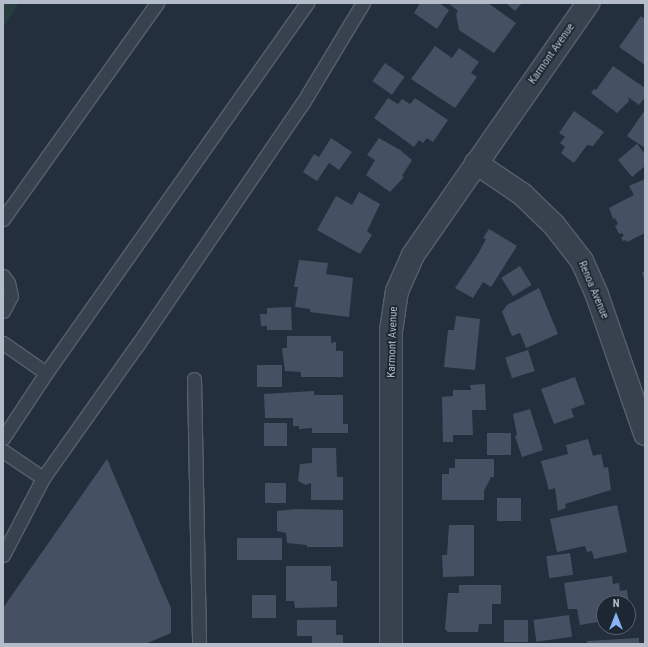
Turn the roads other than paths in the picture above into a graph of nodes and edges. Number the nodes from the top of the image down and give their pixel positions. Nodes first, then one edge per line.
1 (157, 3) edge
2 (307, 3) edge
3 (363, 3) edge
4 (588, 3) edge
5 (476, 163) junction
6 (3, 219) edge
7 (3, 276) edge
8 (3, 311) edge
9 (3, 343) edge
10 (46, 373) junction
11 (194, 379) dead end
12 (645, 434) edge
13 (3, 438) edge
14 (3, 452) edge
15 (42, 478) junction
16 (3, 555) edge
17 (199, 644) edge
18 (391, 644) edge

1 - 6 lane
2 - 10 lane
3 - 15 lane
4 - 5 street, Karmont Avenue
5 - 12 street, Renoa Avenue
5 - 18 street, Karmont Avenue
7 - 8 lane
9 - 10 lane
10 - 13 lane
11 - 17 lane
14 - 15 lane
15 - 16 lane

